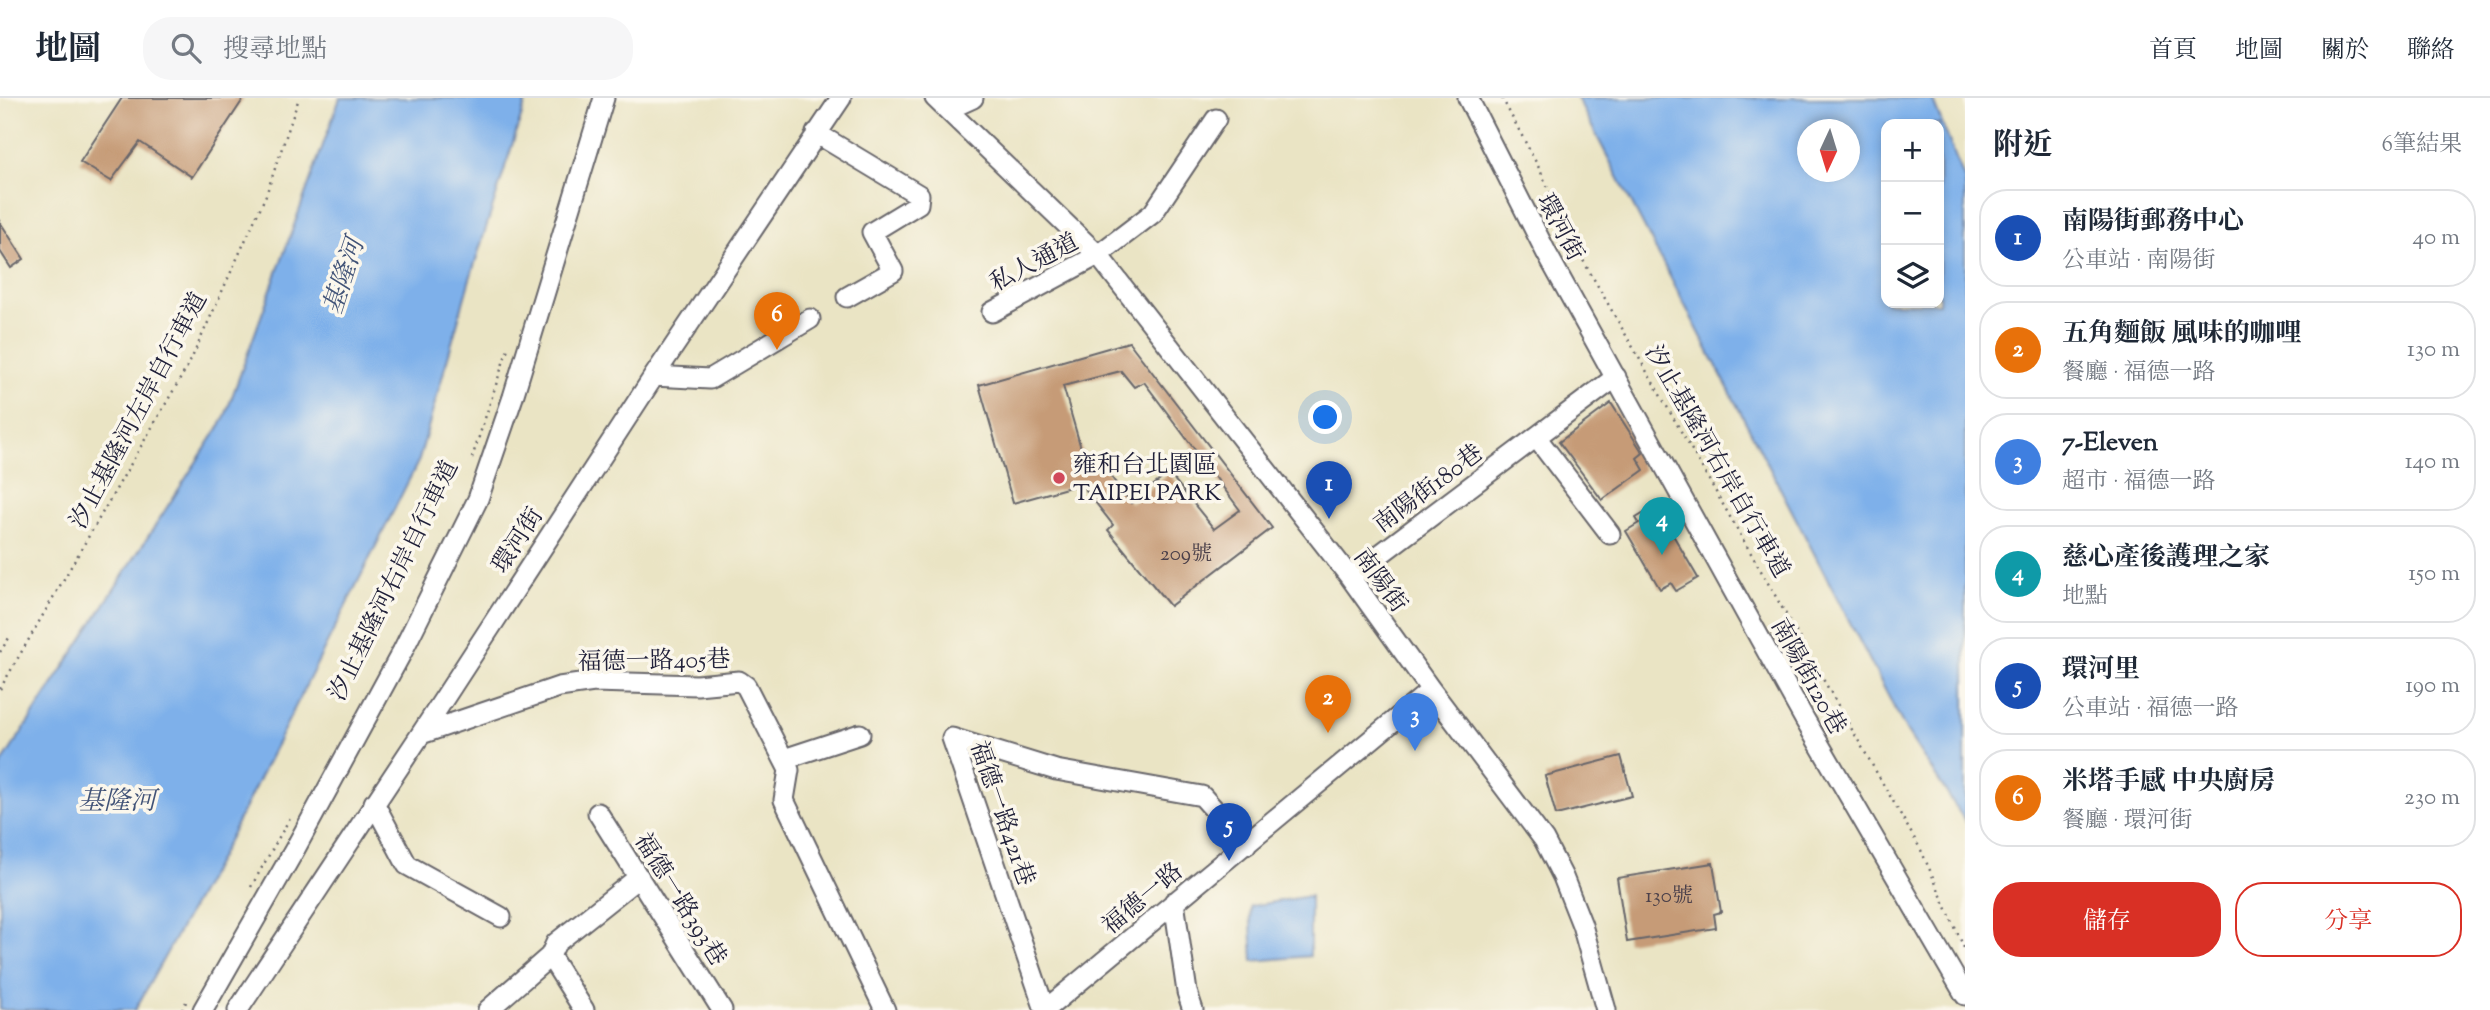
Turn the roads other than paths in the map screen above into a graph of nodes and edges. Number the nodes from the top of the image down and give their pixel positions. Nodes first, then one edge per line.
1 (604, 98) edge
2 (841, 98) edge
3 (973, 98) edge
4 (1468, 98) edge
5 (942, 104) edge
6 (1216, 119) dead end
7 (816, 133) junction
8 (1098, 255) junction
9 (848, 297) dead end
10 (992, 312) dead end
11 (810, 319) dead end
12 (654, 376) junction
13 (1616, 377) junction
14 (1536, 437) junction
15 (1610, 534) dead end
16 (1350, 578) junction
17 (1431, 690) junction
18 (421, 734) junction
19 (860, 734) dead end
20 (783, 758) junction
21 (374, 803) junction
22 (598, 814) dead end
23 (1246, 845) junction
24 (639, 877) junction
25 (1174, 902) junction
26 (501, 916) dead end
27 (550, 956) junction
28 (1965, 995) edge
29 (196, 1004) edge
30 (238, 1010) edge
31 (488, 1010) edge
32 (584, 1010) edge
33 (722, 1010) edge
34 (885, 1010) edge
35 (1045, 1010) edge
36 (1193, 1010) edge
37 (1606, 1010) edge

1 - 29 street, 環河街
2 - 7 street, 環河街
3 - 5 street
4 - 13 street, 環河街
5 - 8 street, 南陽街
6 - 8 street, 私人通道
7 - 9 street
7 - 12 street, 環河街
8 - 10 street, 私人通道
8 - 16 street, 南陽街
11 - 12 street
12 - 18 street, 環河街
13 - 14 street, 南陽街180巷
13 - 28 street, 南陽街120巷
14 - 15 street
14 - 16 street, 南陽街180巷
16 - 17 street, 南陽街
17 - 23 street, 福德一路
17 - 37 street, 南陽街
18 - 20 street, 福德一路405巷
18 - 21 street, 環河街
19 - 20 street
20 - 34 street, 福德一路405巷
21 - 26 street
21 - 30 street, 環河街
22 - 24 street, 福德一路393巷
23 - 25 street, 福德一路
23 - 35 street, 福德一路421巷
24 - 27 street
24 - 33 street, 福德一路393巷
25 - 35 street, 福德一路
25 - 36 street
27 - 31 street
27 - 32 street

